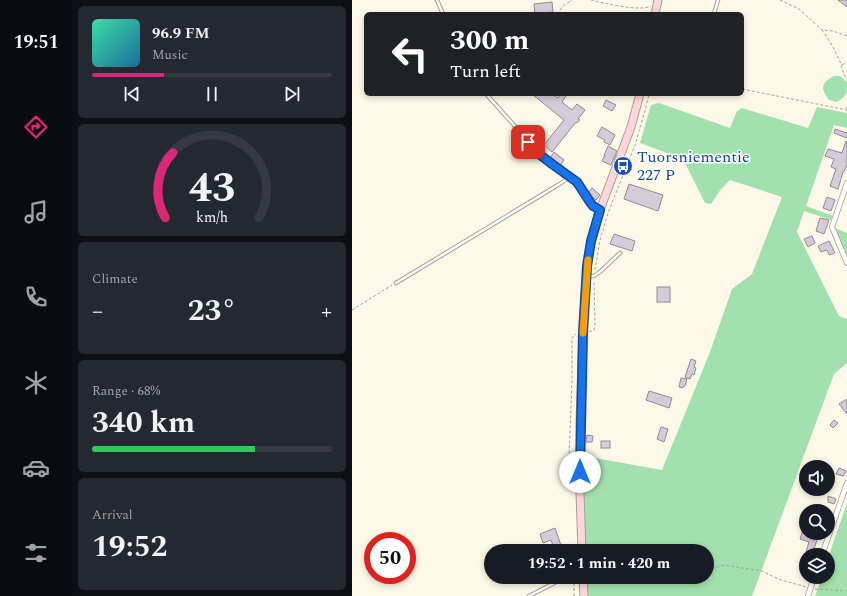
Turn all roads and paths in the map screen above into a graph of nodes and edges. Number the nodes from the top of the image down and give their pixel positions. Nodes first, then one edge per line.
1 (437, 0) edge
2 (572, 0) edge
3 (590, 0) edge
4 (718, 0) edge
5 (780, 0) edge
6 (658, 1) edge
7 (442, 12) edge
8 (558, 12) edge
9 (655, 12) edge
10 (715, 12) edge
11 (822, 30) junction
12 (847, 36) edge
13 (847, 62) edge
14 (842, 65) junction
15 (847, 79) edge
16 (744, 89) edge
17 (488, 96) edge
18 (639, 96) edge
19 (648, 96) edge
20 (847, 106) edge
21 (846, 110) edge
22 (622, 166) dead end
23 (626, 168) junction
24 (570, 177) junction
25 (847, 182) edge
26 (600, 210) junction
27 (620, 253) dead end
28 (847, 263) edge
29 (590, 276) junction
30 (396, 283) joint
31 (352, 310) edge
32 (583, 333) junction
33 (574, 481) dead end
34 (847, 483) edge
35 (582, 544) edge
36 (824, 548) edge
37 (714, 568) edge
38 (552, 584) edge
39 (574, 584) edge
40 (583, 584) edge
41 (812, 584) edge
42 (810, 589) junction
43 (847, 591) edge
44 (529, 596) edge
45 (574, 596) edge
46 (584, 596) edge
47 (808, 596) edge

1 - 7 lane
2 - 8 path
3 - 6 path
4 - 10 lane
5 - 11 path
6 - 9 main road
11 - 12 path
11 - 14 path
13 - 14 path
14 - 15 path
16 - 21 path
17 - 24 lane
18 - 26 main road
19 - 23 path
20 - 21 path
22 - 23 path
23 - 29 path
24 - 26 street
24 - 30 lane
25 - 28 street
26 - 29 main road
27 - 29 lane
29 - 32 main road
29 - 32 path
30 - 31 path
32 - 33 path
32 - 35 main road
34 - 36 street
37 - 42 path
38 - 44 lane
39 - 45 path
40 - 46 main road
41 - 42 street
42 - 43 path
42 - 47 street

